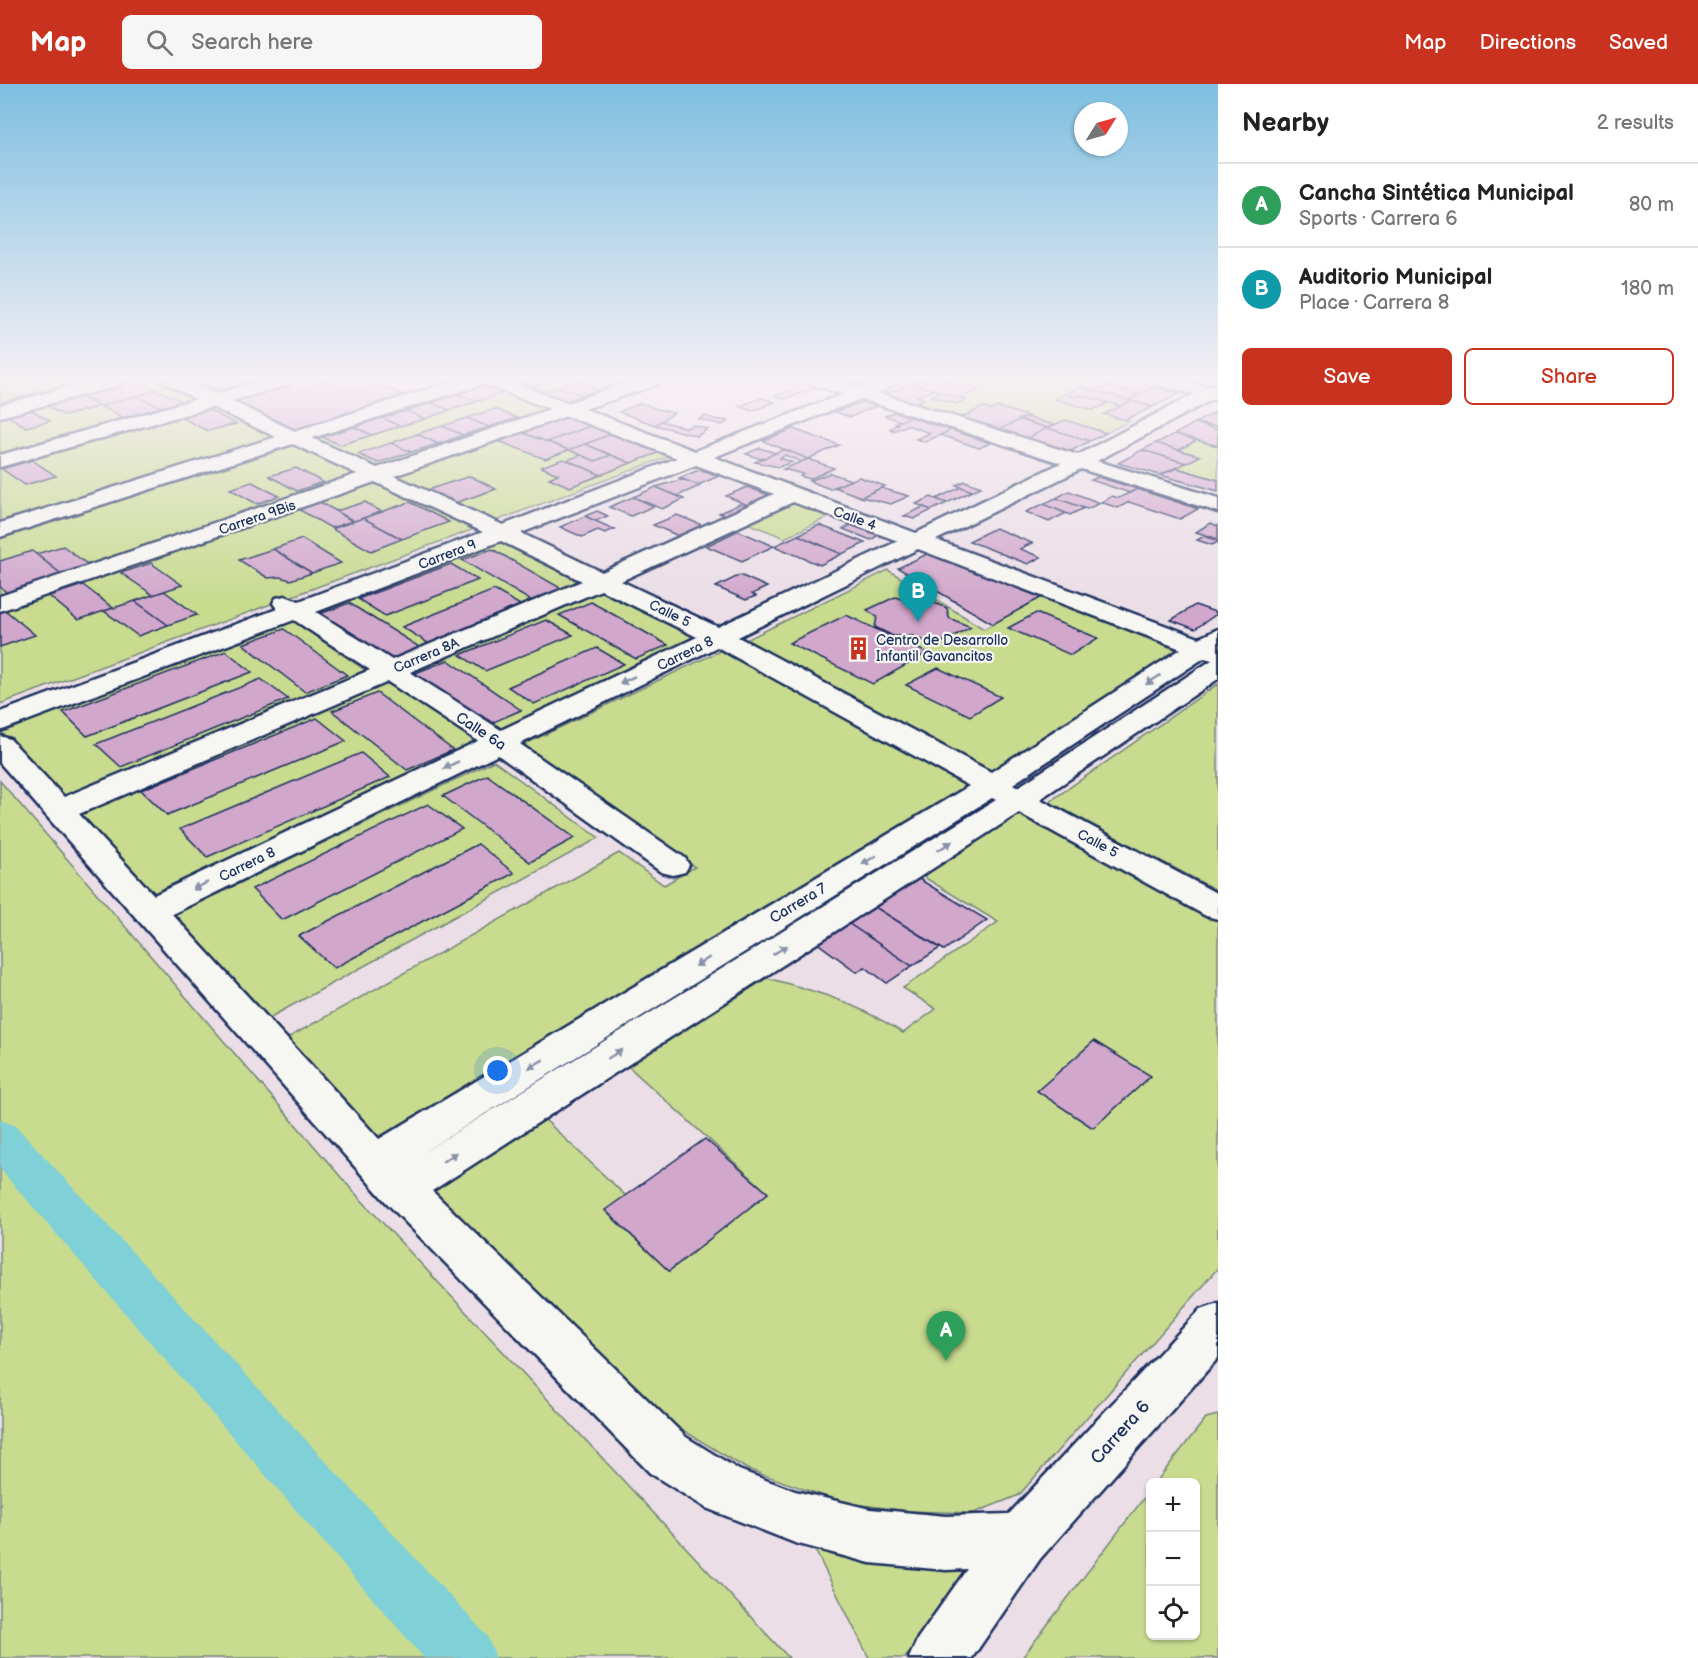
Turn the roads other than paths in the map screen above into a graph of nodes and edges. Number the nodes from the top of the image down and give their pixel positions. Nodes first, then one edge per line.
1 (23, 454) edge
2 (241, 454) edge
3 (329, 454) edge
4 (441, 454) edge
5 (684, 454) edge
6 (692, 454) edge
7 (1057, 454) edge
8 (1094, 454) edge
9 (688, 456) junction
10 (0, 461) edge
11 (1079, 462) junction
12 (378, 477) junction
13 (792, 494) junction
14 (1218, 505) edge
15 (0, 530) edge
16 (495, 530) junction
17 (917, 541) junction
18 (602, 581) junction
19 (0, 604) edge
20 (291, 607) junction
21 (718, 637) junction
22 (1214, 651) edge
23 (389, 671) junction
24 (0, 708) edge
25 (0, 722) edge
26 (499, 742) junction
27 (0, 745) edge
28 (1004, 793) junction
29 (59, 811) junction
30 (673, 866) dead end
31 (1218, 908) edge
32 (149, 911) junction
33 (388, 1175) junction
34 (1208, 1344) edge
35 (1021, 1540) junction
36 (938, 1658) edge

1 - 10 street
2 - 15 street
3 - 12 street, Calle 5
4 - 12 street, Carrera 9Bis
5 - 9 street, Calle 4
6 - 9 street, Carrera 9
7 - 11 street
8 - 11 street, Carrera 8
9 - 13 street, Calle 4
9 - 16 street, Carrera 9
11 - 14 street
11 - 17 street, Carrera 8
12 - 16 street, Calle 5
12 - 19 street, Carrera 9Bis
13 - 17 street, Calle 4
13 - 18 street, Carrera 8A
16 - 18 street, Calle 5
16 - 20 street, Carrera 9
17 - 21 street, Carrera 8
17 - 22 street, Calle 4
18 - 21 street, Calle 5
18 - 23 street, Carrera 8A
20 - 23 street, Calle 6a
20 - 24 street, Carrera 9
20 - 25 street, Carrera 9
21 -> 26 street, Carrera 8
21 - 28 street, Calle 5
22 - 28 street, Carrera 7
23 - 26 street, Calle 6a
23 - 29 street, Carrera 8A
26 - 30 street, Calle 6a
26 -> 32 street, Carrera 8
27 - 29 street
28 - 31 street, Calle 5
28 - 33 street, Carrera 7
29 - 32 street
32 - 33 street
33 - 35 street
34 - 35 street, Carrera 6
35 - 36 street, Carrera 6

